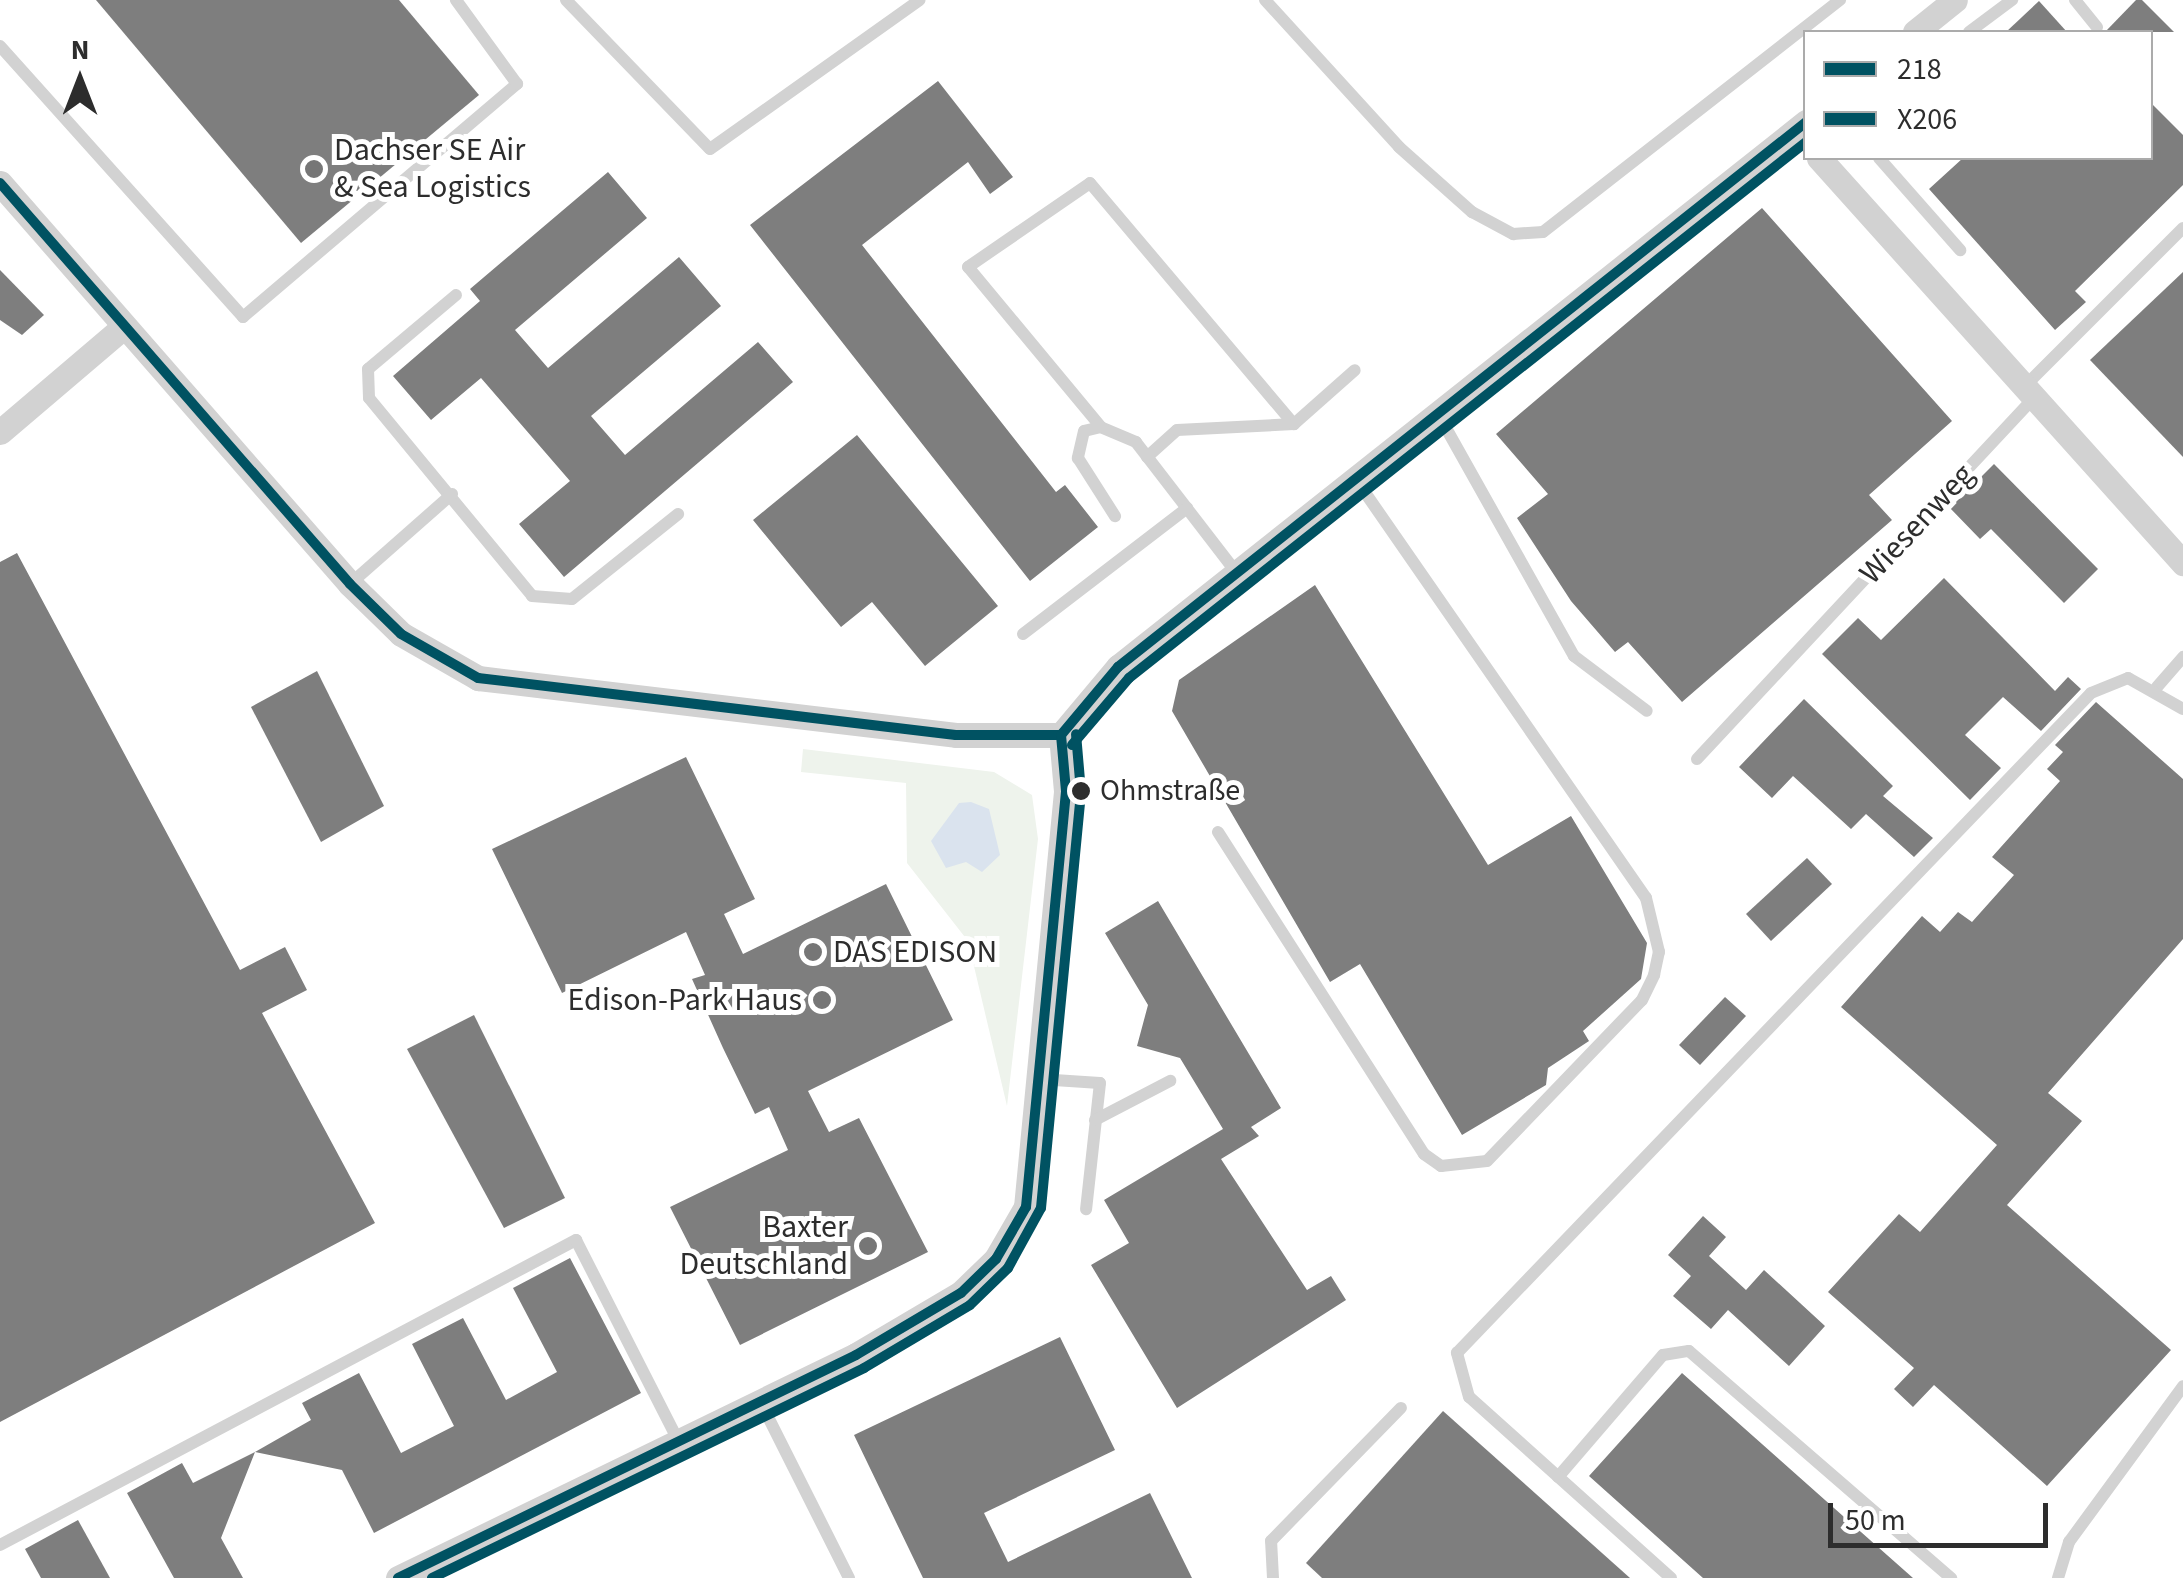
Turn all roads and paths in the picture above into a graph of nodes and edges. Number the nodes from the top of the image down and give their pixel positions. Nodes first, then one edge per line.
1 (456, 0) edge
2 (566, 0) edge
3 (920, 0) edge
4 (1265, 0) edge
5 (1840, 0) edge
6 (1955, 0) edge
7 (2012, 0) edge
8 (2074, 0) edge
9 (2097, 27) dead end
10 (1918, 30) edge
11 (1973, 30) edge
12 (0, 46) edge
13 (1802, 131) edge
14 (1821, 160) edge
15 (1883, 160) edge
16 (0, 184) edge
17 (2183, 228) edge
18 (1960, 250) dead end
19 (456, 295) dead end
20 (122, 328) junction
21 (1356, 370) dead end
22 (2031, 391) junction
23 (1437, 412) junction
24 (1294, 424) junction
25 (1101, 426) junction
26 (0, 432) edge
27 (1148, 457) junction
28 (1354, 478) junction
29 (452, 494) junction
30 (1187, 508) junction
31 (678, 514) dead end
32 (1115, 516) dead end
33 (2183, 563) edge
34 (1236, 572) junction
35 (350, 584) junction
36 (1023, 634) dead end
37 (2183, 657) edge
38 (2157, 687) junction
39 (2183, 709) edge
40 (1647, 711) dead end
41 (1061, 735) junction
42 (1697, 758) dead end
43 (1218, 832) dead end
44 (1039, 1079) junction
45 (1170, 1081) dead end
46 (1096, 1120) junction
47 (1086, 1209) dead end
48 (2183, 1386) edge
49 (760, 1401) junction
50 (1401, 1408) dead end
51 (678, 1440) junction
52 (1558, 1477) junction
53 (0, 1544) edge
54 (398, 1578) edge
55 (850, 1578) edge
56 (1273, 1578) edge
57 (1672, 1578) edge
58 (1951, 1578) edge
59 (2058, 1578) edge

1 - 12 lane
2 - 3 lane
4 - 5 lane
6 - 10 street
7 - 11 lane
8 - 9 lane
13 - 23 street
14 - 22 street
15 - 18 lane
16 - 20 street
17 - 22 lane, Wiesenweg
19 - 29 lane
20 - 26 street
20 - 35 street
21 - 24 lane
22 - 33 street
22 - 42 lane, Wiesenweg
23 - 28 street
23 - 40 lane
24 - 25 lane
24 - 27 lane
25 - 27 lane
25 - 32 lane
27 - 30 lane
28 - 34 street
28 - 43 lane
29 - 31 lane
29 - 35 lane
30 - 34 lane
30 - 36 lane
34 - 41 street
35 - 41 street
37 - 38 lane
38 - 39 lane
38 - 52 lane
41 - 44 street
44 - 46 lane
44 - 49 street
45 - 46 lane
46 - 47 lane
48 - 59 lane
49 - 51 street
49 - 55 lane
50 - 56 lane
51 - 53 lane
51 - 54 street
52 - 57 lane
52 - 58 lane

